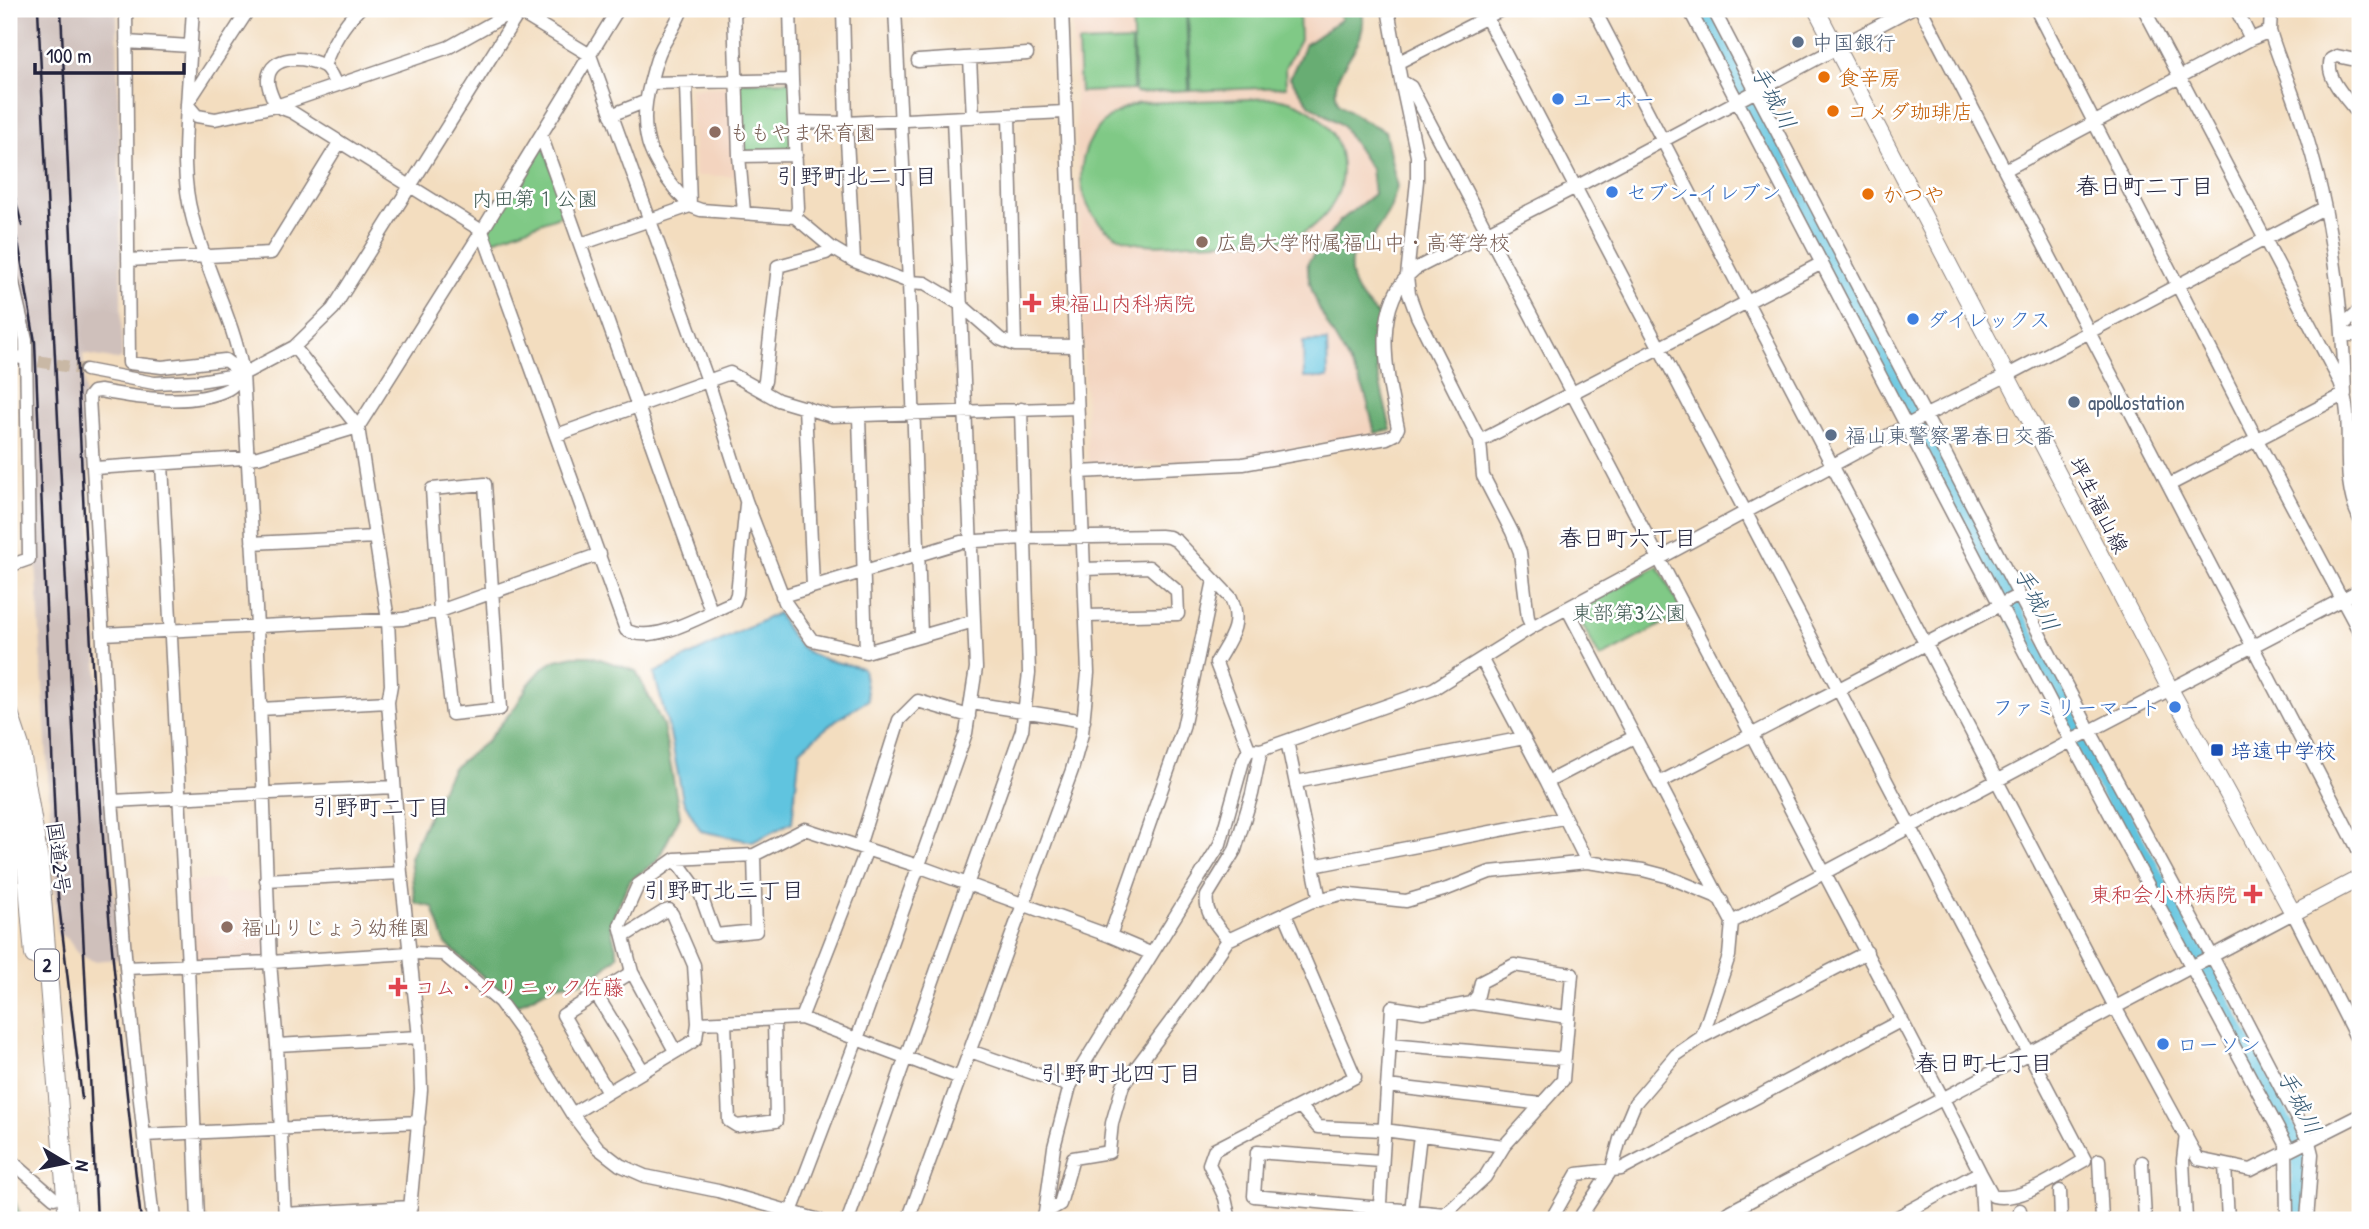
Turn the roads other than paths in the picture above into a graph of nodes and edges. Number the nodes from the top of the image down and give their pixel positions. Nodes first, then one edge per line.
1 (126, 9) edge
2 (193, 9) edge
3 (249, 9) edge
4 (359, 9) edge
5 (618, 9) edge
6 (682, 9) edge
7 (741, 9) edge
8 (790, 9) edge
9 (843, 9) edge
10 (895, 9) edge
11 (1062, 9) edge
12 (1388, 9) edge
13 (1503, 9) edge
14 (1594, 9) edge
15 (1689, 9) edge
16 (1713, 9) edge
17 (1816, 9) edge
18 (1910, 9) edge
19 (1921, 9) edge
20 (2036, 9) edge
21 (2144, 9) edge
22 (2236, 9) edge
23 (2271, 9) edge
24 (520, 10) edge
25 (503, 12) edge
26 (1484, 13) edge
27 (2270, 32) junction
28 (2251, 39) junction
29 (126, 43) junction
30 (190, 46) junction
31 (1836, 47) junction
32 (1027, 54) dead end
33 (590, 55) junction
34 (971, 59) junction
35 (918, 61) dead end
36 (2360, 61) edge
37 (1397, 63) junction
38 (324, 66) junction
39 (2181, 77) junction
40 (792, 80) junction
41 (1401, 80) junction
42 (736, 81) junction
43 (650, 83) junction
44 (686, 84) junction
45 (336, 85) junction
46 (1747, 96) junction
47 (644, 102) junction
48 (187, 104) junction
49 (276, 106) junction
50 (1065, 112) junction
51 (611, 115) junction
52 (1009, 116) junction
53 (2360, 116) edge
54 (973, 117) junction
55 (953, 118) junction
56 (899, 120) junction
57 (794, 122) junction
58 (2094, 122) junction
59 (846, 123) junction
60 (541, 135) junction
61 (1663, 139) junction
62 (339, 143) junction
63 (796, 155) junction
64 (739, 156) junction
65 (2005, 170) junction
66 (410, 187) junction
67 (1574, 188) junction
68 (690, 206) junction
69 (2324, 208) junction
70 (744, 212) junction
71 (795, 217) junction
72 (649, 221) junction
73 (482, 231) junction
74 (1488, 233) junction
75 (2266, 239) junction
76 (581, 244) junction
77 (832, 248) junction
78 (204, 257) junction
79 (128, 260) junction
80 (854, 261) junction
81 (1822, 263) junction
82 (9, 266) edge
83 (1407, 276) junction
84 (909, 282) junction
85 (2178, 285) junction
86 (1748, 301) junction
87 (960, 304) junction
88 (2360, 310) edge
89 (2343, 329) junction
90 (2091, 332) junction
91 (2360, 336) edge
92 (1014, 345) junction
93 (1074, 346) junction
94 (294, 347) junction
95 (1660, 348) junction
96 (86, 370) tunnel mouth
97 (243, 374) junction
98 (2008, 375) junction
99 (708, 380) junction
100 (762, 389) junction
101 (1573, 394) junction
102 (2345, 394) junction
103 (638, 404) junction
104 (805, 407) junction
105 (1077, 408) junction
106 (1021, 409) junction
107 (965, 412) junction
108 (912, 415) junction
109 (1924, 415) junction
110 (859, 416) junction
111 (1908, 425) junction
112 (358, 428) junction
113 (557, 435) junction
114 (2257, 440) junction
115 (1480, 441) junction
116 (248, 458) junction
117 (162, 464) junction
118 (1833, 464) junction
119 (95, 468) junction
120 (2354, 469) edge
121 (1079, 472) junction
122 (2169, 485) junction
123 (746, 500) junction
124 (1746, 513) junction
125 (2360, 520) edge
126 (375, 537) junction
127 (1082, 537) junction
128 (1024, 538) junction
129 (970, 541) junction
130 (252, 543) junction
131 (600, 554) junction
132 (917, 555) junction
133 (1659, 559) junction
134 (9, 566) edge
135 (1084, 569) junction
136 (865, 570) junction
137 (1214, 580) junction
138 (813, 586) junction
139 (2360, 590) edge
140 (492, 591) junction
141 (782, 596) junction
142 (2342, 599) junction
143 (2010, 600) junction
144 (1567, 608) junction
145 (440, 611) junction
146 (711, 611) junction
147 (1086, 616) junction
148 (388, 620) junction
149 (974, 621) junction
150 (257, 626) junction
151 (1532, 627) junction
152 (170, 630) junction
153 (2360, 633) edge
154 (103, 634) junction
155 (920, 635) junction
156 (1926, 644) junction
157 (2254, 645) junction
158 (866, 652) junction
159 (1482, 660) junction
160 (2170, 689) junction
161 (1837, 690) junction
162 (388, 702) junction
163 (972, 703) junction
164 (260, 709) junction
165 (1026, 712) junction
166 (9, 713) edge
167 (969, 716) junction
168 (1084, 720) junction
169 (1752, 735) junction
170 (2081, 736) junction
171 (1634, 737) junction
172 (1524, 738) junction
173 (1287, 741) junction
174 (1255, 749) junction
175 (9, 762) edge
176 (1997, 780) junction
177 (1296, 782) junction
178 (1547, 782) junction
179 (1659, 783) junction
180 (394, 787) junction
181 (263, 794) junction
182 (179, 798) junction
183 (112, 801) junction
184 (1563, 818) junction
185 (1911, 827) junction
186 (863, 848) junction
187 (2360, 853) edge
188 (754, 855) junction
189 (675, 859) junction
190 (25, 862) edge
191 (1587, 862) junction
192 (918, 866) junction
193 (1313, 866) junction
194 (1825, 872) junction
195 (401, 873) junction
196 (2360, 878) edge
197 (266, 880) junction
198 (967, 885) junction
199 (1320, 900) junction
200 (1722, 901) junction
201 (1022, 905) junction
202 (2293, 913) junction
203 (1285, 914) junction
204 (1732, 922) junction
205 (1110, 936) junction
206 (623, 937) junction
207 (1228, 940) junction
208 (1867, 952) junction
209 (410, 953) junction
210 (1150, 953) junction
211 (2210, 957) junction
212 (270, 962) junction
213 (2194, 965) junction
214 (188, 966) junction
215 (126, 968) junction
216 (632, 972) junction
217 (596, 994) junction
218 (1472, 1003) junction
219 (2115, 1007) junction
220 (1567, 1017) junction
221 (801, 1018) junction
222 (774, 1020) junction
223 (1902, 1020) junction
224 (725, 1022) junction
225 (698, 1023) junction
226 (419, 1037) junction
227 (1702, 1037) junction
228 (857, 1039) junction
229 (1390, 1044) junction
230 (277, 1045) junction
231 (2360, 1045) edge
232 (675, 1051) junction
233 (970, 1051) junction
234 (2028, 1053) junction
235 (906, 1058) junction
236 (1564, 1059) junction
237 (643, 1071) junction
238 (961, 1078) junction
239 (1070, 1086) junction
240 (1387, 1086) junction
241 (608, 1092) junction
242 (1943, 1099) junction
243 (1542, 1104) junction
244 (1300, 1106) junction
245 (572, 1114) junction
246 (2360, 1115) edge
247 (419, 1122) junction
248 (280, 1129) junction
249 (1384, 1130) junction
250 (195, 1133) junction
251 (144, 1135) junction
252 (1420, 1135) junction
253 (2186, 1135) junction
254 (2307, 1143) junction
255 (1504, 1146) junction
256 (2290, 1152) junction
257 (9, 1159) edge
258 (2099, 1160) dead end
259 (1381, 1161) junction
260 (2142, 1162) dead end
261 (2225, 1165) junction
262 (1612, 1169) junction
263 (1980, 1172) junction
264 (2060, 1191) dead end
265 (54, 1198) junction
266 (1411, 1211) junction
267 (791, 1212) junction
268 (410, 1214) edge
269 (1379, 1214) edge
270 (285, 1217) edge
271 (1044, 1217) edge
272 (55, 1220) edge
273 (68, 1220) edge
274 (153, 1220) edge
275 (198, 1220) edge
276 (819, 1220) edge
277 (848, 1220) edge
278 (908, 1220) edge
279 (1230, 1220) edge
280 (1551, 1220) edge
281 (1581, 1220) edge
282 (1719, 1220) edge
283 (1892, 1220) edge
284 (1983, 1220) edge
285 (2061, 1220) edge
286 (2102, 1220) edge
287 (2145, 1220) edge
288 (2186, 1220) edge
289 (2228, 1220) edge
290 (2287, 1220) edge
291 (2306, 1220) edge

1 - 29 street
2 - 30 street
3 - 48 street
4 - 38 street
5 - 33 street
6 - 43 street
7 - 42 street
8 - 40 street
9 - 59 street
10 - 56 street
11 - 50 street
12 - 37 street
13 - 26 street
14 - 61 street
15 - 46 street
16 - 46 street
17 - 31 main road, 坪生福山線
18 - 31 street
19 - 65 street
20 - 58 street
21 - 39 street
22 - 28 street
23 - 27 street
24 - 25 street
24 - 33 street
24 - 66 street
25 - 45 street
26 - 37 street
26 - 67 street
27 - 28 street
27 - 69 street
28 - 39 street
29 - 30 street
29 - 79 street
30 - 48 street
31 - 46 street
31 - 98 main road, 坪生福山線
32 - 34 street
33 - 51 street
33 - 60 street
34 - 35 street
34 - 54 street
36 - 53 street
37 - 41 street
38 - 45 street
38 - 49 street
39 - 58 street
39 - 75 street
40 - 42 street
40 - 57 street
41 - 74 street
41 - 83 street
42 - 44 street
42 - 64 street
43 - 44 street
43 - 47 street
44 - 68 street
45 - 49 street
46 - 61 street
46 - 81 street
46 - 109 street
47 - 51 street
47 - 68 street
48 - 49 street
48 - 78 street
49 - 62 street
50 - 52 street
50 - 93 street
51 - 72 street
52 - 54 street
52 - 92 street
54 - 55 street
55 - 56 street
55 - 87 street
56 - 59 street
56 - 84 street
57 - 59 street
57 - 63 street
58 - 65 street
58 - 85 street
59 - 80 street
60 - 73 street
60 - 76 street
61 - 67 street
61 - 86 street
62 - 66 street
62 - 78 street
63 - 64 street
63 - 71 street
64 - 70 street
65 - 90 street
66 - 73 street
66 - 94 street
67 - 74 street
67 - 95 street
68 - 70 street
68 - 72 street
69 - 75 street
69 - 89 street
70 - 71 street
71 - 77 street
72 - 76 street
72 - 99 street
73 - 112 street
73 - 113 street
74 - 83 street
74 - 101 street
75 - 85 street
75 - 102 street
76 - 103 street
77 - 80 street
77 - 100 street
78 - 79 street
78 - 97 street
79 - 97 street
80 - 84 street
81 - 86 street
81 - 111 street
82 - 134 street
83 - 115 street
83 - 121 street
84 - 87 street
84 - 108 street
85 - 90 street
85 - 114 street
86 - 95 street
86 - 118 street
87 - 92 street
87 - 107 street
88 - 89 street
89 - 91 street
89 - 102 street
90 - 98 street
90 - 122 street
92 - 93 street
93 - 105 street
94 - 97 street
94 - 112 street
95 - 101 street
95 - 124 street
96 - 97 street
97 - 116 street
97 - 119 street
98 - 109 street
98 - 160 main road, 坪生福山線
99 - 100 street
99 - 103 street
99 - 123 street
100 - 104 street
101 - 115 street
101 - 133 street
102 - 114 street
102 - 120 street
103 - 113 street
103 - 146 street
104 - 110 street
104 - 138 street
105 - 106 street
105 - 121 street
106 - 107 street
106 - 128 street
107 - 108 street
107 - 129 street
108 - 110 street
108 - 132 street
109 - 111 street
109 - 143 street
110 - 136 street
111 - 118 street
111 - 143 street
112 - 116 street
112 - 126 street
113 - 131 street
114 - 122 street
114 - 142 street
115 - 151 street
116 - 117 street
116 - 130 street
117 - 119 street
117 - 152 street
118 - 124 street
118 - 156 street
119 - 154 street
120 - 125 street
121 - 127 street
122 - 157 street
123 - 141 street
123 - 146 street
124 - 133 street
124 - 161 street
126 - 130 street
126 - 148 street
127 - 128 street
127 - 135 street
127 - 137 street
128 - 129 street
128 - 165 street
129 - 132 street
129 - 149 street
130 - 150 street
131 - 140 street
131 - 146 street
132 - 136 street
132 - 155 street
133 - 144 street
133 - 169 street
135 - 147 street
135 - 147 street
136 - 138 street
136 - 158 street
137 - 174 street
137 - 205 street
138 - 141 street
139 - 142 street
140 - 145 street
140 - 145 street
140 - 145 street
141 - 158 street
142 - 153 street
142 - 157 street
143 - 156 street
143 - 170 street
143 - 170 street
144 - 151 street
144 - 171 street
145 - 148 street
147 - 168 street
148 - 150 street
148 - 162 street
149 - 155 street
149 - 163 street
150 - 152 street
150 - 164 street
151 - 159 street
152 - 154 street
152 - 182 street
154 - 183 street
155 - 158 street
156 - 161 street
156 - 176 street
157 - 160 street
157 - 187 street
159 - 172 street
159 - 173 street
160 - 170 street
160 - 202 main road, 坪生福山線
161 - 169 street
161 - 185 street
162 - 164 street
162 - 180 street
163 - 165 street
163 - 167 street
164 - 181 street
165 - 168 street
165 - 198 street
166 - 190 highway, 国道2号 / 2
167 - 186 street
167 - 192 street
168 - 201 street
169 - 179 street
169 - 194 street
170 - 176 street
170 - 211 street
170 - 213 street
171 - 178 street
171 - 179 street
172 - 177 street
172 - 178 street
173 - 174 street
173 - 177 street
174 - 207 street
174 - 210 street
175 - 190 highway, 国道2号 / 2
176 - 185 street
176 - 219 street
177 - 193 street
178 - 184 street
179 - 200 street
180 - 181 street
180 - 195 street
181 - 182 street
181 - 197 street
182 - 183 street
182 - 214 street
183 - 215 street
184 - 191 street
184 - 193 street
185 - 194 street
185 - 234 street
186 - 188 street
186 - 192 street
186 - 221 street
188 - 189 street
188 - 189 street
189 - 206 street
190 - 265 highway, 国道2号 / 2
190 - 273 highway, 国道2号 / 2
191 - 199 street
191 - 200 street
192 - 198 street
192 - 228 street
193 - 199 street
194 - 204 street
194 - 208 street
195 - 197 street
195 - 209 street
196 - 202 main road
197 - 212 street
198 - 201 street
198 - 235 street
199 - 203 street
200 - 204 street
201 - 205 street
201 - 233 street
202 - 211 street
202 - 231 street
203 - 207 street
203 - 244 street
204 - 227 street
205 - 210 street
206 - 216 street
206 - 225 street
207 - 271 street
208 - 223 street
208 - 227 street
209 - 212 street
209 - 226 street
209 - 245 street
210 - 239 street
211 - 213 street
211 - 254 street
212 - 214 street
212 - 230 street
213 - 219 street
213 - 256 street
214 - 215 street
214 - 250 street
215 - 251 street
216 - 217 street
216 - 232 street
217 - 237 street
217 - 241 street
218 - 220 street
218 - 220 street
218 - 229 street
219 - 234 street
219 - 253 street
220 - 236 street
221 - 222 street
221 - 228 street
222 - 224 street
222 - 224 street
223 - 242 street
223 - 262 street
224 - 225 street
225 - 232 street
226 - 230 street
226 - 247 street
227 - 262 street
228 - 235 street
228 - 267 street
229 - 236 street
229 - 240 street
230 - 248 street
232 - 237 street
233 - 238 street
233 - 239 street
234 - 242 street
234 - 263 street
235 - 238 street
235 - 277 street
236 - 243 street
237 - 241 street
238 - 278 street
239 - 271 street
240 - 243 street
240 - 249 street
241 - 245 street
242 - 263 street
242 - 282 street
243 - 255 street
244 - 249 street
244 - 279 street
245 - 267 street
246 - 254 street
247 - 248 street
247 - 268 street
248 - 250 street
248 - 270 street
249 - 252 street
249 - 259 street
250 - 251 street
250 - 275 street
251 - 274 street
252 - 255 street
252 - 266 street
253 - 261 street
253 - 288 street
254 - 256 street
254 - 291 street
255 - 266 street
256 - 261 street
256 - 290 street
257 - 265 street
258 - 286 street
259 - 269 street
259 - 269 street
260 - 287 street
261 - 289 street
262 - 280 street
262 - 281 street
263 - 283 street
263 - 284 street
264 - 285 street
265 - 272 highway, 国道2号 / 2
266 - 269 street
267 - 276 street
268 - 270 street

